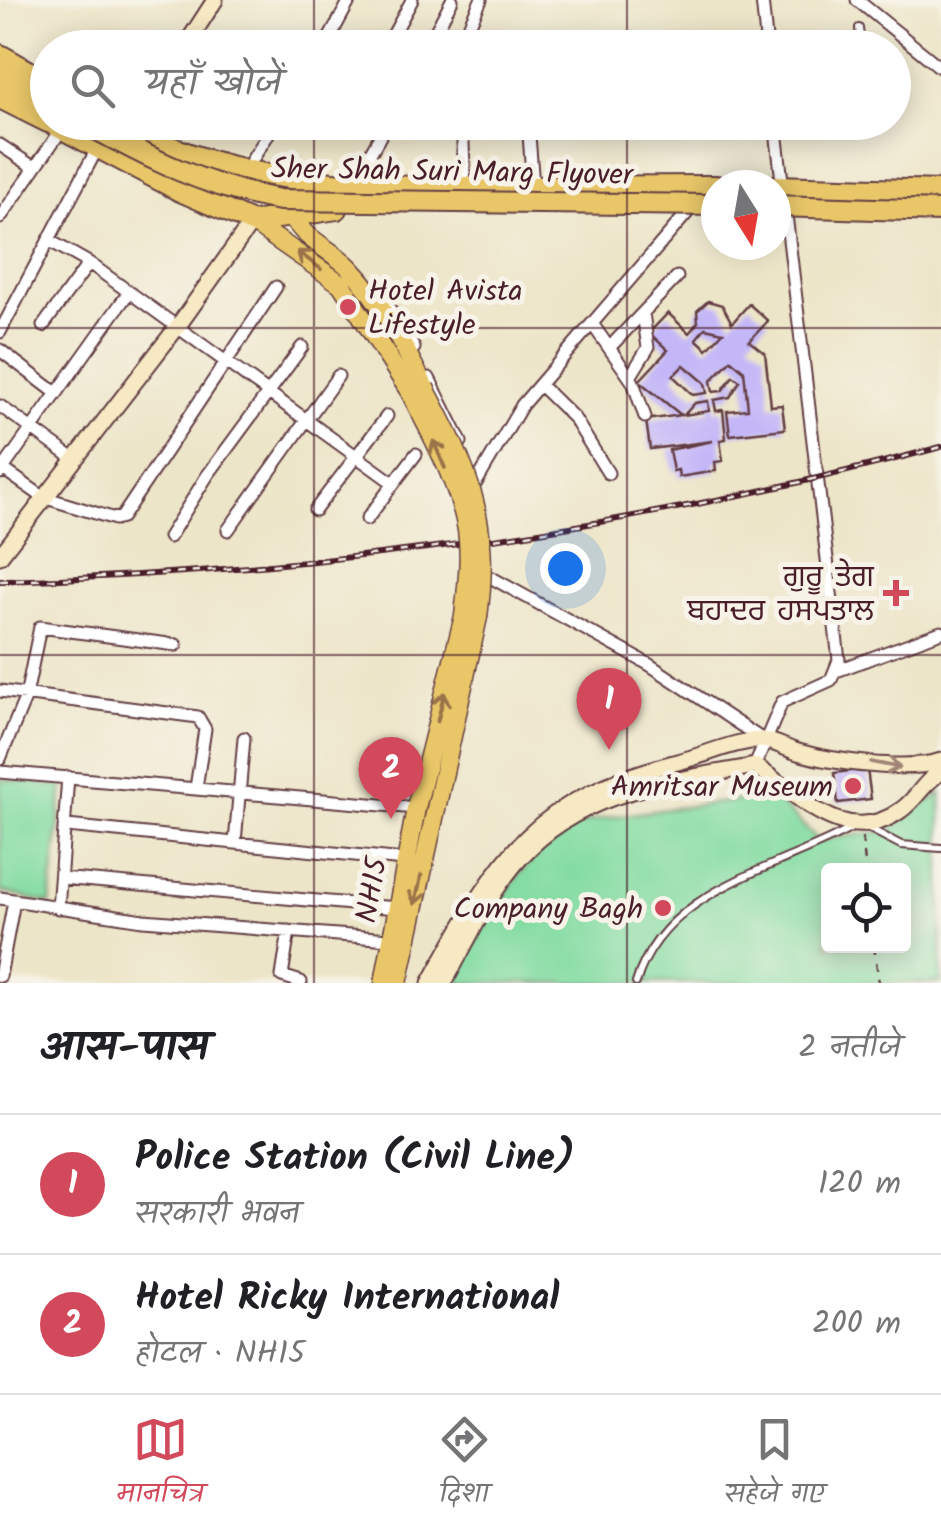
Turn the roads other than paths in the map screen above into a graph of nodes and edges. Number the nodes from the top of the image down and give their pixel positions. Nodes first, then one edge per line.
1 (215, 0) edge
2 (350, 0) edge
3 (412, 0) edge
4 (452, 0) edge
5 (481, 0) edge
6 (762, 0) edge
7 (856, 0) edge
8 (196, 30) edge
9 (334, 30) edge
10 (396, 30) edge
11 (436, 30) edge
12 (467, 30) edge
13 (764, 30) edge
14 (894, 30) edge
15 (911, 44) edge
16 (0, 55) edge
17 (0, 65) edge
18 (941, 68) edge
19 (30, 72) edge
20 (0, 77) edge
21 (30, 81) edge
22 (30, 93) edge
23 (0, 98) edge
24 (30, 113) edge
25 (46, 140) edge
26 (84, 140) edge
27 (115, 140) edge
28 (116, 140) edge
29 (138, 140) edge
30 (164, 140) edge
31 (261, 140) edge
32 (378, 140) edge
33 (463, 140) edge
34 (529, 140) edge
35 (776, 140) edge
36 (0, 145) edge
37 (105, 151) junction
38 (34, 168) junction
39 (236, 170) junction
40 (777, 170) edge
41 (289, 182) junction
42 (701, 186) edge
43 (352, 187) junction
44 (465, 187) junction
45 (532, 187) junction
46 (941, 191) edge
47 (701, 196) edge
48 (791, 199) edge
49 (791, 200) edge
50 (941, 200) edge
51 (791, 201) edge
52 (791, 201) edge
53 (217, 207) junction
54 (701, 209) edge
55 (701, 211) edge
56 (941, 211) edge
57 (288, 212) junction
58 (688, 212) junction
59 (0, 218) edge
60 (941, 220) edge
61 (252, 222) junction
62 (50, 241) junction
63 (325, 248) junction
64 (787, 260) edge
65 (89, 263) junction
66 (677, 277) dead end
67 (276, 288) dead end
68 (130, 292) junction
69 (643, 313) junction
70 (43, 326) dead end
71 (178, 326) junction
72 (593, 326) junction
73 (0, 332) edge
74 (302, 348) dead end
75 (609, 348) junction
76 (0, 350) edge
77 (226, 360) junction
78 (338, 376) dead end
79 (630, 377) junction
80 (540, 385) junction
81 (418, 390) junction
82 (55, 392) junction
83 (267, 394) junction
84 (0, 406) edge
85 (387, 416) dead end
86 (646, 417) dead end
87 (306, 419) junction
88 (32, 428) junction
89 (416, 454) dead end
90 (355, 455) junction
91 (74, 459) junction
92 (1, 470) edge
93 (608, 472) dead end
94 (392, 482) junction
95 (44, 497) junction
96 (315, 510) dead end
97 (367, 519) dead end
98 (228, 530) dead end
99 (6, 534) edge
100 (170, 536) dead end
101 (0, 556) edge
102 (492, 578) dead end
103 (941, 632) edge
104 (176, 644) dead end
105 (838, 670) junction
106 (0, 691) edge
107 (26, 696) junction
108 (244, 738) dead end
109 (763, 740) junction
110 (0, 759) edge
111 (941, 762) edge
112 (755, 766) junction
113 (0, 772) edge
114 (941, 772) edge
115 (68, 777) junction
116 (196, 788) junction
117 (239, 793) junction
118 (417, 803) junction
119 (861, 823) junction
120 (67, 826) junction
121 (235, 843) junction
122 (941, 848) edge
123 (404, 860) junction
124 (61, 878) junction
125 (0, 898) edge
126 (14, 902) junction
127 (58, 908) junction
128 (396, 908) junction
129 (290, 932) junction
130 (390, 940) junction
131 (0, 976) edge
132 (301, 982) edge
133 (384, 983) edge
134 (398, 983) edge
135 (430, 983) edge
136 (444, 983) edge
137 (636, 983) edge

1 - 8 main road
2 - 9 street
3 - 10 street
4 - 11 street
5 - 12 street
6 - 13 street
7 - 14 street
15 - 18 street
16 - 19 highway
17 - 21 highway
20 - 22 highway
23 - 24 highway
25 - 38 street
26 - 37 highway
27 - 37 main road
28 - 54 highway, Sher Shah Suri Marg Flyover, bridge
29 - 47 highway, Sher Shah Suri Marg Flyover, bridge
30 - 39 highway
31 - 39 street
32 - 43 street
33 - 44 street
34 - 45 street
35 - 40 street
36 - 38 street
37 - 53 highway
37 - 62 street
38 - 59 street
39 - 41 highway
39 - 53 highway
41 - 43 highway
41 - 57 highway
42 - 45 highway
43 - 44 highway
44 - 45 highway
46 - 48 highway
49 - 50 highway
51 - 56 highway, bridge
52 - 60 highway
53 - 61 highway
55 - 58 highway
57 - 58 highway
57 - 61 highway
57 - 63 main road
58 - 72 street
61 - 71 main road
81 -> 61 main road
62 - 65 street
62 - 73 street
63 - 80 street
63 - 81 main road
64 - 105 street
65 - 68 street
65 - 70 street
66 - 69 street
67 - 77 street
68 - 71 street
68 - 82 street
69 - 75 street
69 - 79 street
71 - 77 street
71 - 91 main road
72 - 75 street
72 - 80 street
74 - 83 street
75 - 79 street
76 - 82 street
77 - 83 street
77 - 95 street
78 - 87 street
79 - 86 street
80 - 93 street
118 -> 81 main road, NH15, bridge
81 -> 134 main road, bridge
82 - 88 street
83 - 87 street
83 - 100 street
84 - 88 street
85 - 90 street
87 - 90 street
87 - 98 street
88 - 91 street
88 - 92 street
89 - 94 street
90 - 94 street
90 - 96 street
91 - 95 main road
92 - 95 street
94 - 97 street
95 - 99 main road
99 - 101 main road
102 - 109 street
103 - 105 street
104 - 107 street
105 - 109 street
106 - 107 street
107 - 110 street
107 - 116 street
108 - 117 street
109 -> 111 main road
109 - 112 street
109 - 135 main road
112 - 119 main road
112 - 136 main road
113 - 115 street
114 - 119 main road
115 - 116 street
115 - 120 street
116 - 117 street
117 - 118 street
117 - 121 street
118 - 123 main road, NH15
119 - 122 lane
119 - 137 lane
120 - 121 street
120 - 124 street
121 - 123 street
123 - 128 main road, NH15
124 - 127 street
124 - 128 street
125 - 126 street
126 - 127 street
126 - 131 street
127 - 129 street
128 - 130 main road, NH15
129 - 130 street
129 - 132 street
130 - 133 main road, NH15

